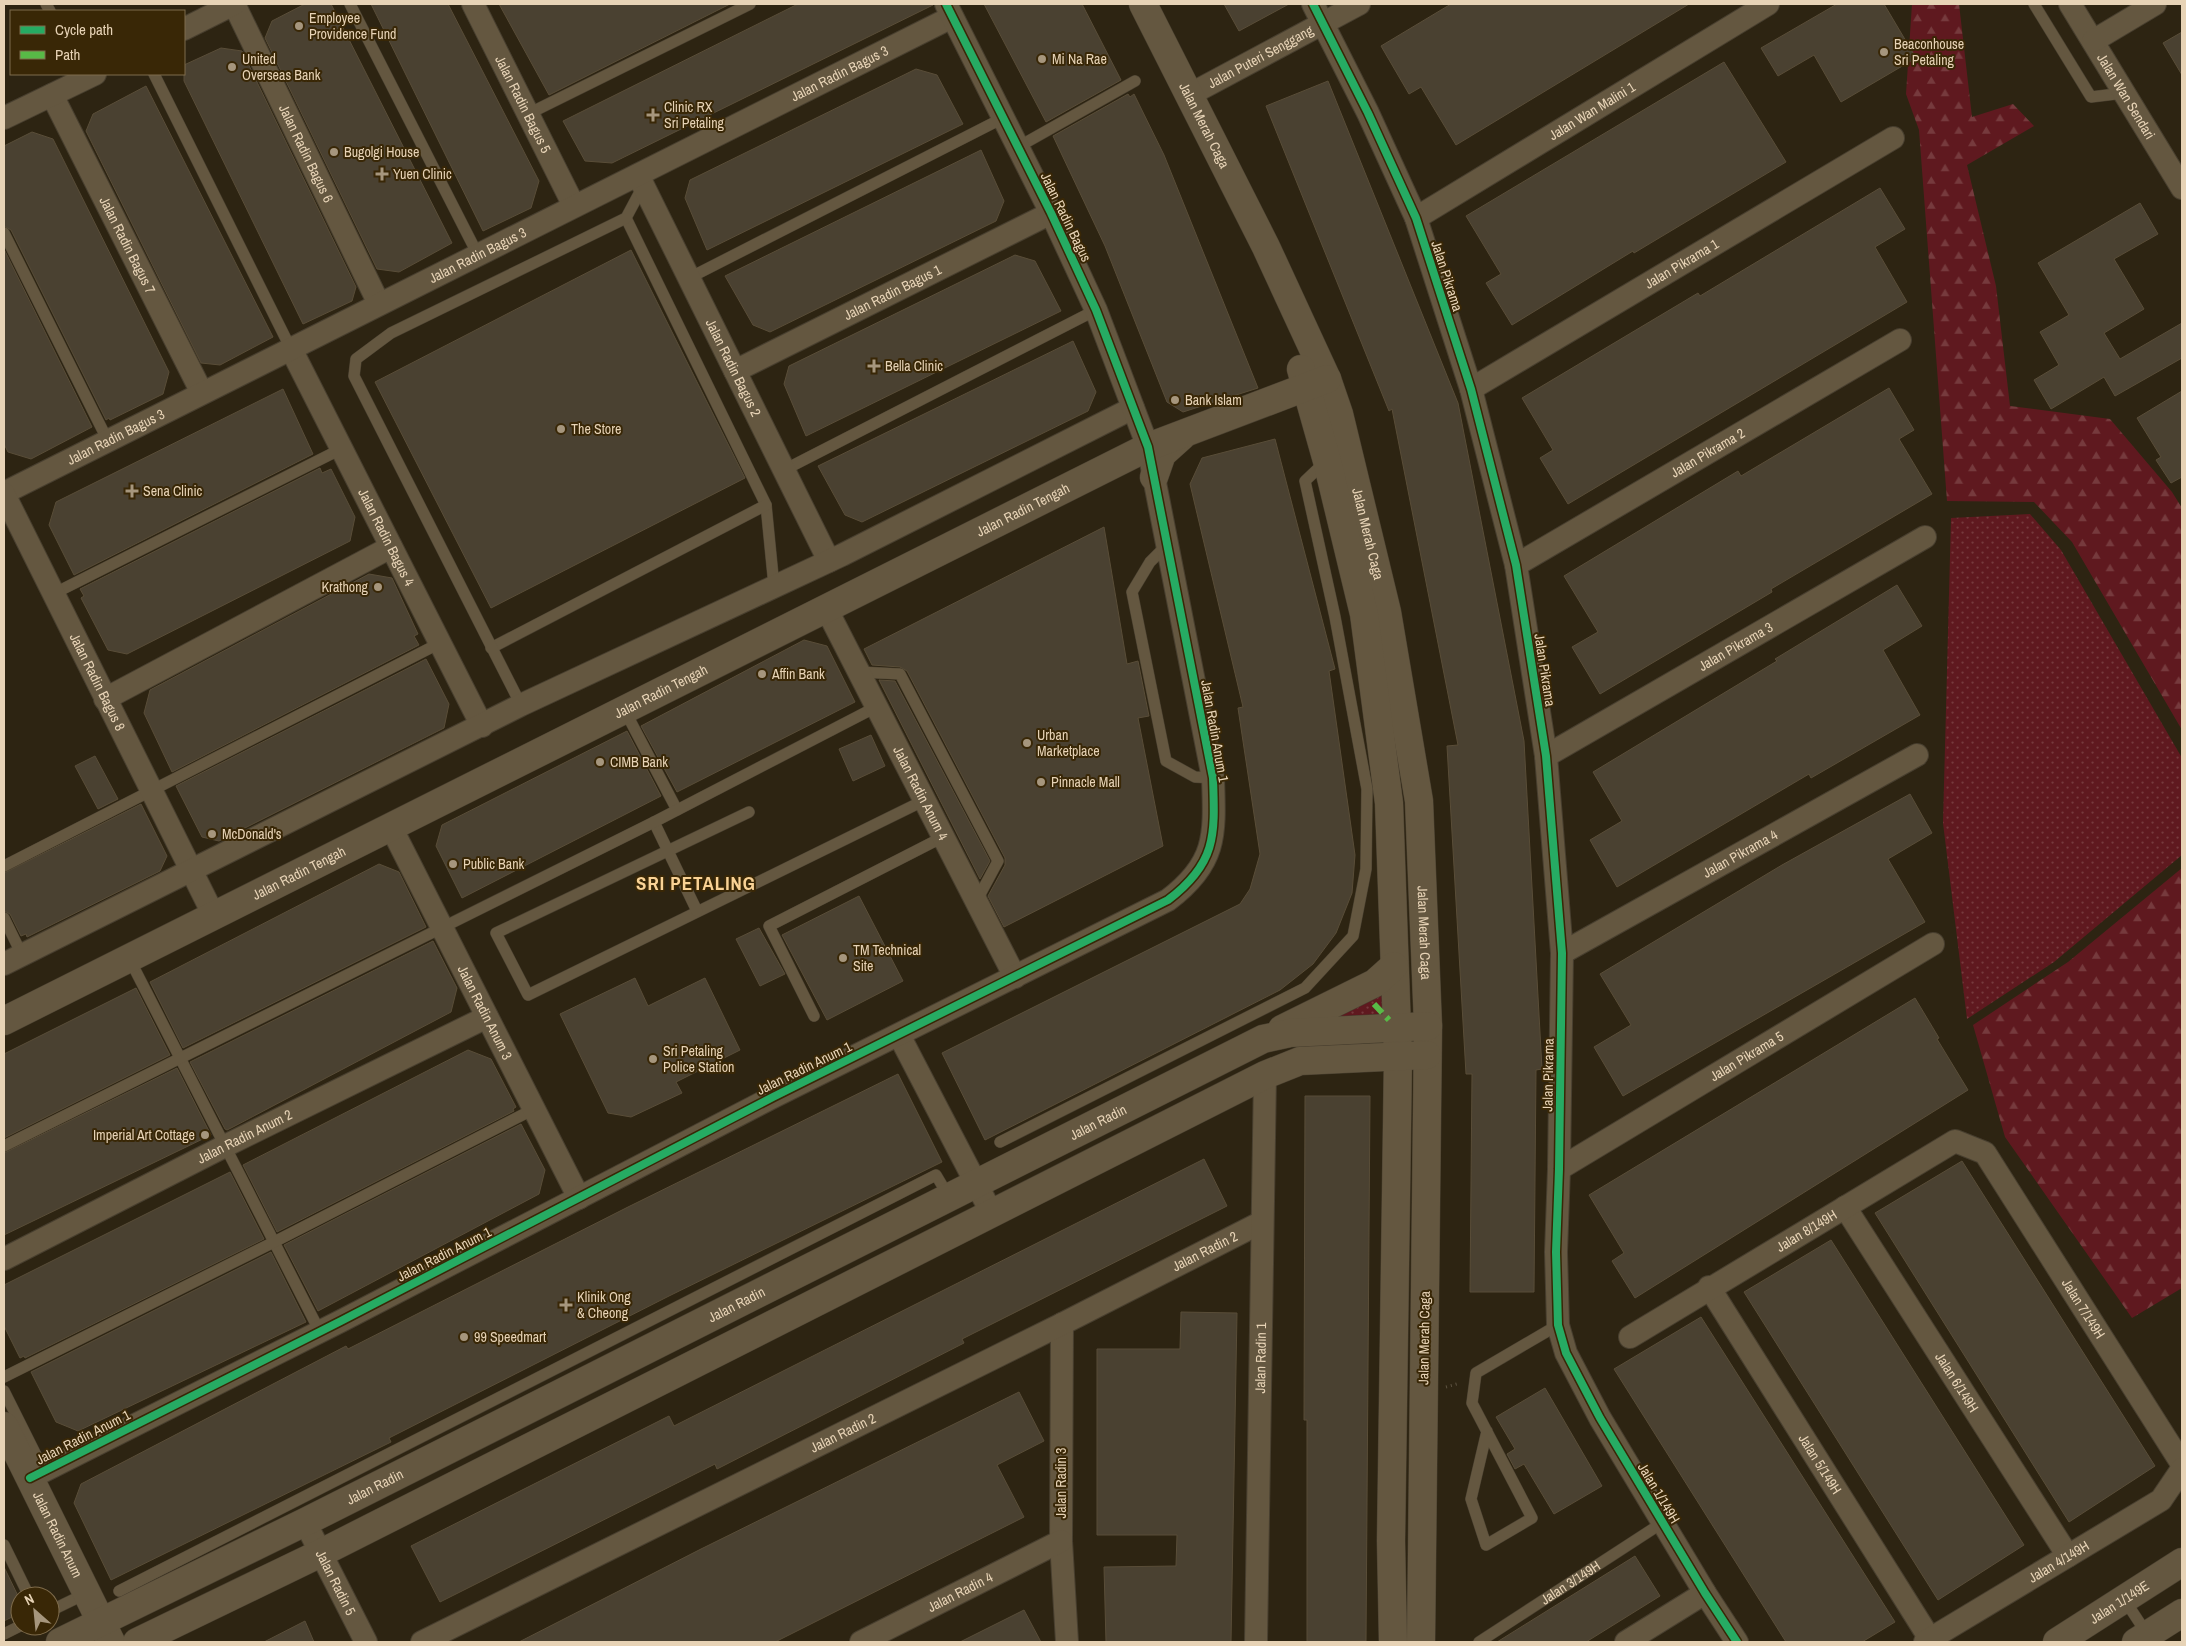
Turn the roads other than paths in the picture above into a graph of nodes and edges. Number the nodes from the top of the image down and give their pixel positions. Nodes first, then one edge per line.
1 (234, 4) edge
2 (350, 4) edge
3 (473, 4) edge
4 (750, 4) edge
5 (1143, 4) edge
6 (1313, 4) edge
7 (1359, 4) edge
8 (1768, 4) edge
9 (2034, 4) edge
10 (2070, 4) edge
11 (2155, 4) edge
12 (949, 10) edge
13 (1324, 25) junction
14 (185, 28) edge
15 (2093, 41) junction
16 (154, 75) edge
17 (87, 76) edge
18 (1135, 81) dead end
19 (2124, 92) junction
20 (52, 95) junction
21 (1189, 95) junction
22 (528, 114) junction
23 (4, 118) edge
24 (1003, 118) junction
25 (1893, 138) dead end
26 (1018, 147) junction
27 (640, 180) junction
28 (2182, 188) edge
29 (574, 206) junction
30 (1052, 213) junction
31 (626, 218) junction
32 (1416, 218) junction
33 (4, 233) edge
34 (478, 255) junction
35 (689, 278) junction
36 (379, 304) junction
37 (1096, 310) junction
38 (1900, 340) dead end
39 (291, 349) junction
40 (735, 371) junction
41 (1316, 383) junction
42 (1471, 389) junction
43 (202, 394) junction
44 (1133, 408) junction
45 (1187, 432) junction
46 (108, 441) junction
47 (1148, 447) junction
48 (341, 449) junction
49 (1327, 461) junction
50 (784, 470) junction
51 (1154, 477) junction
52 (4, 494) edge
53 (766, 505) junction
54 (1925, 537) dead end
55 (1167, 545) junction
56 (391, 547) junction
57 (829, 560) junction
58 (1516, 565) junction
59 (774, 586) junction
60 (54, 594) junction
61 (826, 608) junction
62 (440, 643) junction
63 (491, 648) junction
64 (860, 672) junction
65 (105, 699) junction
66 (521, 705) junction
67 (878, 706) junction
68 (624, 709) junction
69 (482, 726) junction
70 (1917, 755) dead end
71 (1546, 756) junction
72 (1213, 778) junction
73 (151, 790) junction
74 (925, 800) junction
75 (677, 810) junction
76 (749, 812) dead end
77 (654, 822) junction
78 (391, 827) junction
79 (944, 837) junction
80 (669, 850) junction
81 (4, 866) edge
82 (191, 871) junction
83 (976, 902) junction
84 (697, 911) junction
85 (214, 916) junction
86 (4, 918) edge
87 (441, 926) junction
88 (1933, 944) dead end
89 (1562, 953) junction
90 (129, 958) junction
91 (13, 960) edge
92 (1394, 966) junction
93 (1015, 977) junction
94 (814, 1016) dead end
95 (487, 1017) junction
96 (4, 1021) edge
97 (1428, 1026) junction
98 (1396, 1027) junction
99 (899, 1035) junction
100 (1263, 1039) junction
101 (1427, 1055) junction
102 (1398, 1056) junction
103 (180, 1057) junction
104 (1264, 1075) junction
105 (534, 1109) junction
106 (1023, 1130) junction
107 (1000, 1142) dead end
108 (4, 1146) edge
109 (225, 1146) junction
110 (1036, 1154) junction
111 (1985, 1154) joint
112 (1559, 1169) junction
113 (976, 1184) junction
114 (579, 1198) junction
115 (949, 1198) junction
116 (1845, 1207) junction
117 (992, 1214) junction
118 (1262, 1222) junction
119 (274, 1242) junction
120 (4, 1259) edge
121 (1709, 1287) junction
122 (1062, 1324) junction
123 (1558, 1325) junction
124 (320, 1332) junction
125 (1630, 1337) dead end
126 (1566, 1352) joint
127 (4, 1377) edge
128 (4, 1391) edge
129 (4, 1426) edge
130 (1487, 1431) junction
131 (2182, 1464) edge
132 (2182, 1469) edge
133 (37, 1475) junction
134 (305, 1522) junction
135 (1662, 1523) junction
136 (1061, 1541) junction
137 (4, 1545) edge
138 (321, 1553) junction
139 (2068, 1556) junction
140 (2182, 1562) edge
141 (192, 1566) junction
142 (24, 1586) edge
143 (119, 1591) dead end
144 (88, 1592) junction
145 (1704, 1593) junction
146 (2124, 1599) junction
147 (60, 1606) edge
148 (2182, 1613) edge
149 (106, 1632) edge
150 (2145, 1640) edge
151 (1928, 1641) edge
152 (60, 1642) edge
153 (137, 1642) edge
154 (366, 1642) edge
155 (422, 1642) edge
156 (861, 1642) edge
157 (1067, 1642) edge
158 (1256, 1642) edge
159 (1393, 1642) edge
160 (1421, 1642) edge
161 (1479, 1642) edge
162 (1626, 1642) edge
163 (1736, 1642) edge
164 (2057, 1642) edge

1 - 14 street
1 - 36 street, Jalan Radin Bagus 6
2 - 34 lane
3 - 22 street, Jalan Radin Bagus 5
4 - 22 lane
5 - 21 street, Jalan Merah Caga
6 - 13 street, Jalan Pikrama
7 - 13 street, Jalan Puteri Senggang
8 - 32 street, Jalan Wan Malini 1
9 - 19 lane
10 - 15 street, Jalan Wan Sendari
11 - 15 street
12 - 24 street, Jalan Radin Bagus
12 - 27 street, Jalan Radin Bagus 3
13 - 21 street, Jalan Puteri Senggang
13 - 32 street, Jalan Pikrama
15 - 19 street, Jalan Wan Sendari
16 - 39 lane
17 - 20 street
18 - 26 lane
19 - 28 street, Jalan Wan Sendari
20 - 23 street
20 - 43 street, Jalan Radin Bagus 7
21 - 41 street, Jalan Merah Caga
22 - 29 street, Jalan Radin Bagus 5
24 - 26 street, Jalan Radin Bagus
24 - 35 lane
25 - 42 street, Jalan Pikrama 1
26 - 30 street, Jalan Radin Bagus
27 - 29 street, Jalan Radin Bagus 3
27 - 31 lane
27 - 35 street, Jalan Radin Bagus 2
29 - 34 street, Jalan Radin Bagus 3
30 - 37 street, Jalan Radin Bagus
30 - 40 street, Jalan Radin Bagus 1
31 - 53 lane
31 - 63 lane
32 - 42 street, Jalan Pikrama
33 - 46 lane
34 - 36 street, Jalan Radin Bagus 3
35 - 40 street, Jalan Radin Bagus 2
36 - 39 street, Jalan Radin Bagus 3
37 - 44 street, Jalan Radin Bagus
37 - 50 lane
38 - 58 street, Jalan Pikrama 2
39 - 43 street, Jalan Radin Bagus 3
39 - 48 street, Jalan Radin Bagus 4
40 - 50 street, Jalan Radin Bagus 2
41 - 45 street, Jalan Radin Tengah
41 - 49 street, Jalan Merah Caga
41 - 97 street, Jalan Merah Caga
42 - 58 street, Jalan Pikrama
43 - 46 street, Jalan Radin Bagus 3
44 - 47 street, Jalan Radin Bagus
44 - 57 street
45 - 47 street, Jalan Radin Tengah
45 - 51 street
46 - 52 street, Jalan Radin Bagus 3
47 - 51 street, Jalan Radin Anum 1
47 - 61 street, Jalan Radin Tengah
48 - 56 street, Jalan Radin Bagus 4
48 - 60 lane
49 - 92 street, Jalan Merah Caga
49 - 106 lane
50 - 57 street, Jalan Radin Bagus 2
51 - 55 street, Jalan Radin Anum 1
52 - 60 street, Jalan Radin Bagus 8
53 - 59 lane
53 - 63 lane
54 - 71 street, Jalan Pikrama 3
55 - 72 street, Jalan Radin Anum 1
55 - 72 lane
56 - 62 street, Jalan Radin Bagus 4
56 - 65 street
57 - 59 street
58 - 71 street, Jalan Pikrama
59 - 66 street
60 - 65 street, Jalan Radin Bagus 8
61 - 64 street, Jalan Radin Anum 4
61 - 68 street, Jalan Radin Tengah
62 - 69 street, Jalan Radin Bagus 4
62 - 73 lane
63 - 66 lane
64 - 67 street, Jalan Radin Anum 4
64 - 83 lane
65 - 73 street, Jalan Radin Bagus 8
66 - 69 street
67 - 74 street, Jalan Radin Anum 4
67 - 75 lane
68 - 75 lane
68 - 78 street, Jalan Radin Tengah
69 - 82 street
70 - 89 street, Jalan Pikrama 4
71 - 89 street, Jalan Pikrama
72 - 93 street, Jalan Radin Anum 1
73 - 81 lane
73 - 82 street, Jalan Radin Bagus 8
74 - 79 street, Jalan Radin Anum 4
74 - 84 lane
75 - 77 lane
76 - 80 lane
77 - 80 lane
77 - 87 lane
78 - 85 street, Jalan Radin Tengah
78 - 87 street, Jalan Radin Anum 3
79 - 83 street, Jalan Radin Anum 4
79 - 94 lane
80 - 84 lane
80 - 84 lane
82 - 85 street, Jalan Radin Bagus 8
82 - 91 street
83 - 93 street, Jalan Radin Anum 4
85 - 90 street, Jalan Radin Tengah
86 - 91 lane
87 - 95 street, Jalan Radin Anum 3
87 - 103 lane
88 - 112 street, Jalan Pikrama 5
89 - 112 street, Jalan Pikrama
90 - 96 street, Jalan Radin Tengah
90 - 103 lane
92 - 98 street, Jalan Merah Caga
92 - 100 street
93 - 99 street, Jalan Radin Anum 1
95 - 105 street, Jalan Radin Anum 3
95 - 109 street, Jalan Radin Anum 2
97 - 98 street, Jalan Radin
97 - 101 street, Jalan Merah Caga
98 - 100 street, Jalan Radin
98 - 102 street, Jalan Merah Caga
99 - 113 street
99 - 114 street, Jalan Radin Anum 1
100 - 110 street, Jalan Radin
101 - 102 street
101 - 160 street, Jalan Merah Caga
102 - 104 street
102 - 159 street, Jalan Merah Caga
103 - 108 lane
103 - 109 lane
104 - 117 street
104 - 118 street, Jalan Radin 1
105 - 114 street, Jalan Radin Anum 3
105 - 119 lane
106 - 107 lane
106 - 110 lane
109 - 119 lane
109 - 120 street, Jalan Radin Anum 2
110 - 113 street, Jalan Radin
111 - 116 street, Jalan 8/149H
111 - 131 street, Jalan 7/149H
112 - 123 street, Jalan Pikrama
113 - 115 street, Jalan Radin
113 - 117 street
114 - 124 street, Jalan Radin Anum 1
115 - 134 street, Jalan Radin
115 - 141 lane
116 - 121 street, Jalan 8/149H
116 - 139 street, Jalan 6/149H
117 - 138 street
118 - 122 street, Jalan Radin 2
118 - 158 street, Jalan Radin 1
119 - 124 lane
119 - 127 lane
121 - 125 street, Jalan 8/149H
121 - 151 street, Jalan 5/149H
122 - 136 street, Jalan Radin 3
122 - 155 street, Jalan Radin 2
123 - 126 street, Jalan Pikrama
123 - 130 lane
124 - 133 street, Jalan Radin Anum 1
126 - 135 street, Jalan 1/149H
128 - 133 lane
129 - 133 street, Jalan Radin Anum
130 - 130 lane
132 - 139 street, Jalan 4/149H
133 - 144 street, Jalan Radin Anum
134 - 138 street, Jalan Radin 5
134 - 141 street, Jalan Radin
135 - 145 street, Jalan 1/149H
135 - 161 lane, Jalan 3/149H
136 - 156 street, Jalan Radin 4
136 - 157 street, Jalan Radin 3
137 - 142 lane
138 - 153 street
138 - 154 street, Jalan Radin 5
139 - 151 street, Jalan 4/149H
140 - 146 street, Jalan 1/149E
141 - 143 lane
141 - 149 street, Jalan Radin
144 - 147 lane
144 - 149 street, Jalan Radin Anum
145 - 162 street
145 - 163 street, Jalan 1/149H
146 - 150 lane
146 - 164 street, Jalan 1/149E
148 - 150 street
149 - 152 street, Jalan Radin

